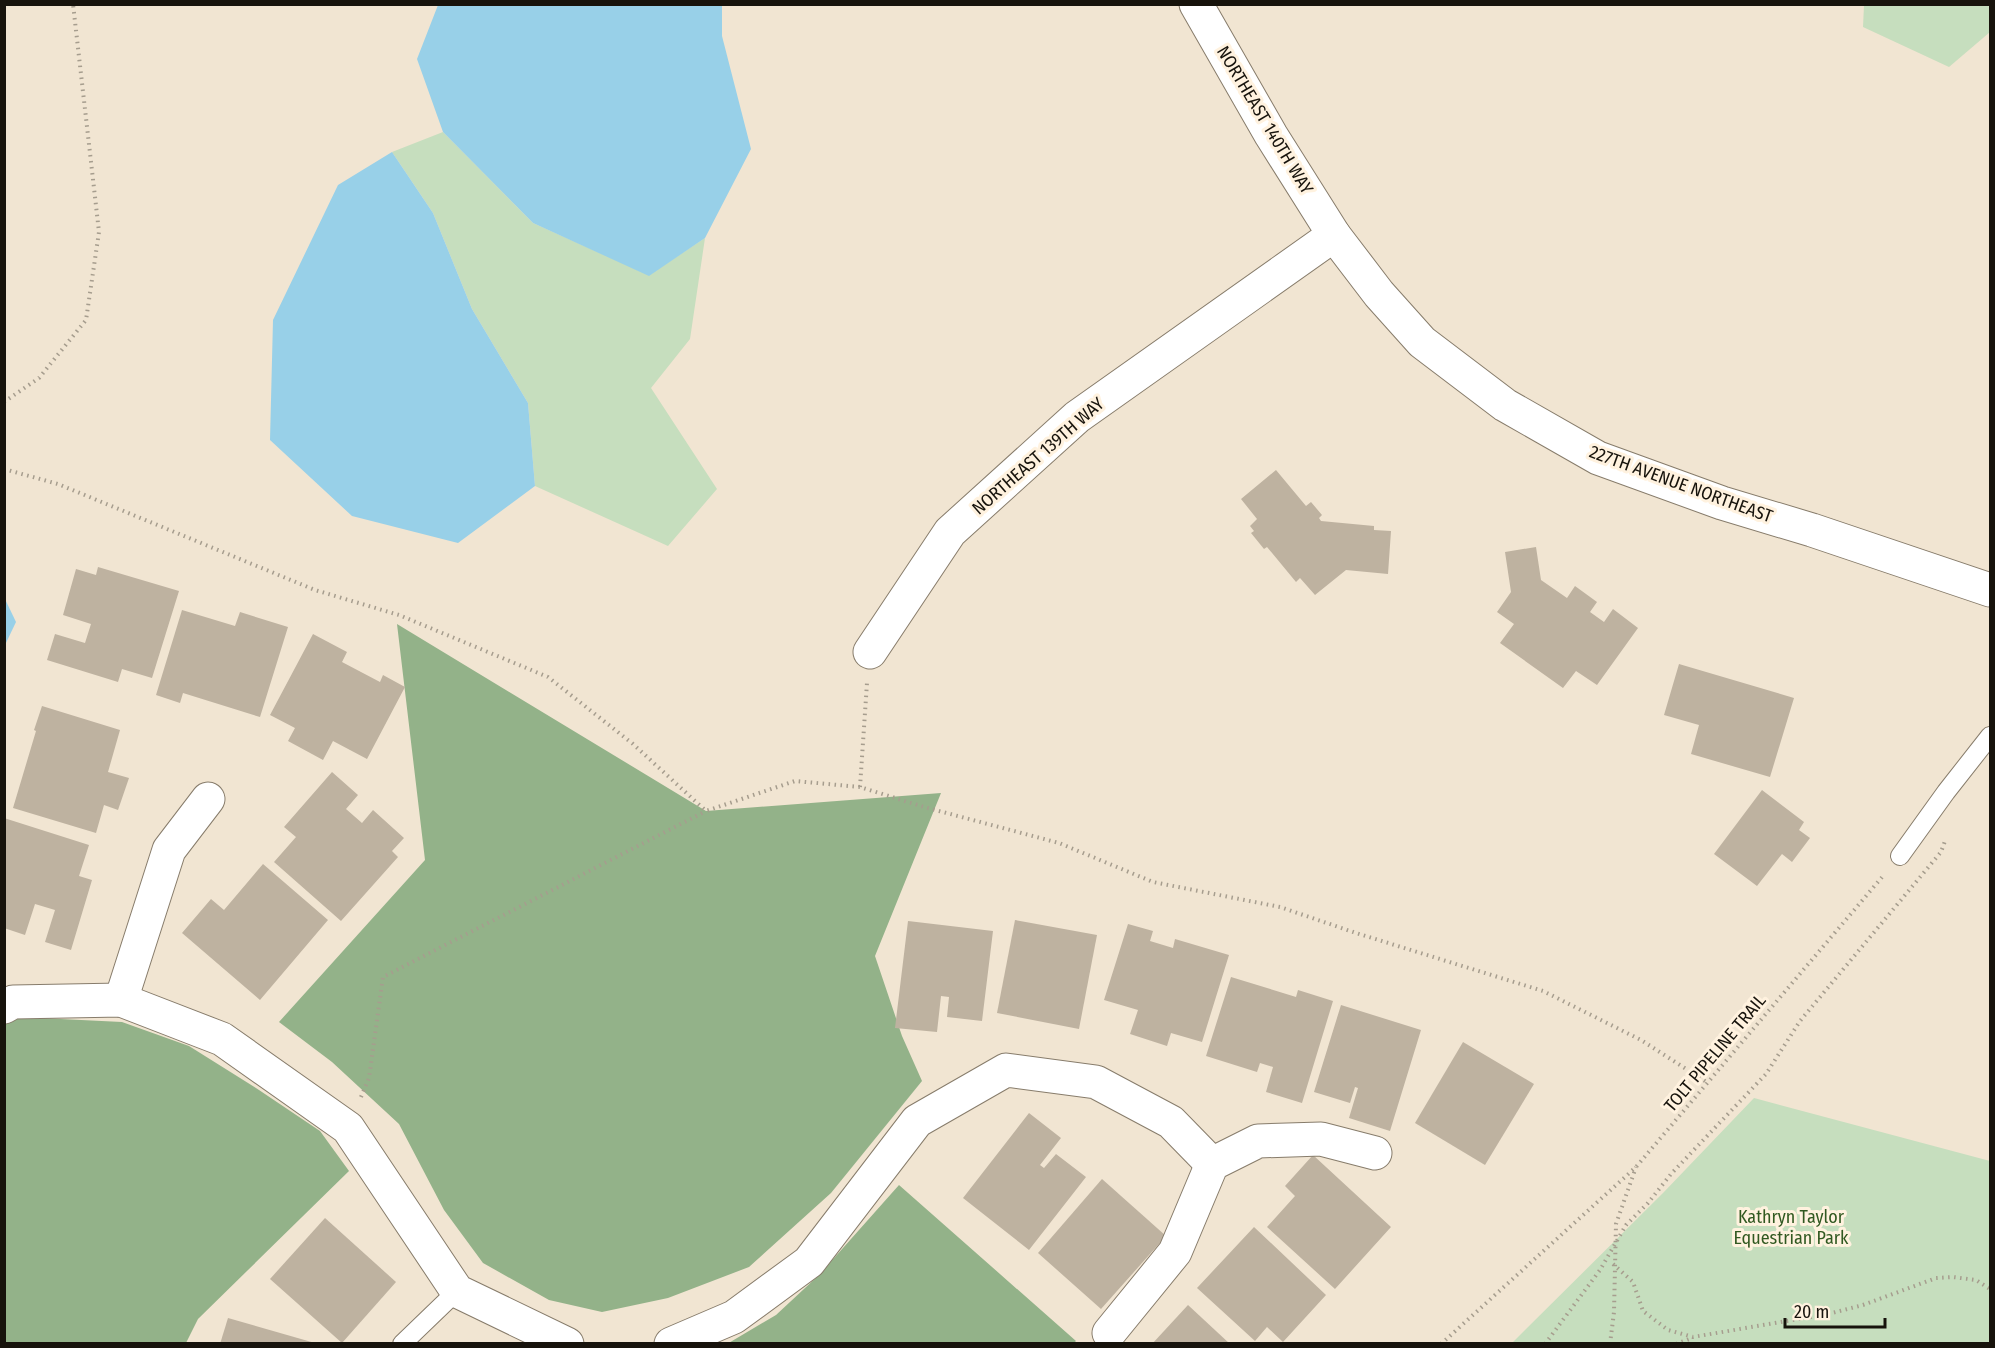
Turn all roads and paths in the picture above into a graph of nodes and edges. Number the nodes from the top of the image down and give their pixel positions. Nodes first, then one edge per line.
1 (73, 4) edge
2 (1196, 4) edge
3 (1334, 236) junction
4 (4, 402) edge
5 (4, 469) edge
6 (1990, 590) edge
7 (870, 652) joint
8 (1990, 736) edge
9 (860, 787) junction
10 (208, 799) dead end
11 (706, 811) junction
12 (1949, 832) dead end
13 (1900, 856) joint
14 (121, 1000) junction
15 (4, 1007) edge
16 (1708, 1083) junction
17 (348, 1128) junction
18 (1375, 1154) dead end
19 (1212, 1164) junction
20 (1636, 1167) junction
21 (1614, 1245) junction
22 (1613, 1264) junction
23 (1990, 1289) edge
24 (457, 1290) junction
25 (1109, 1334) dead end
26 (1693, 1337) junction
27 (402, 1344) edge
28 (567, 1344) edge
29 (671, 1344) edge
30 (1441, 1344) edge
31 (1545, 1344) edge
32 (1610, 1344) edge
33 (1676, 1344) edge

1 - 4 path
2 - 3 street, NORTHEAST 140TH WAY
3 - 6 street, 227TH AVENUE NORTHEAST
3 - 7 street, NORTHEAST 139TH WAY
5 - 11 path
7 - 9 path
8 - 13 lane
9 - 11 path
9 - 16 path
10 - 14 street
11 - 17 path
12 - 21 path
13 - 16 path, TOLT PIPELINE TRAIL
14 - 15 street
14 - 17 street
16 - 20 path, TOLT PIPELINE TRAIL
17 - 24 street
18 - 19 street
19 - 25 street
19 - 29 street
20 - 21 path
20 - 30 path, TOLT PIPELINE TRAIL
21 - 22 path
21 - 31 path
22 - 26 path
22 - 32 path
23 - 26 path
24 - 27 lane
24 - 28 street
26 - 33 path

